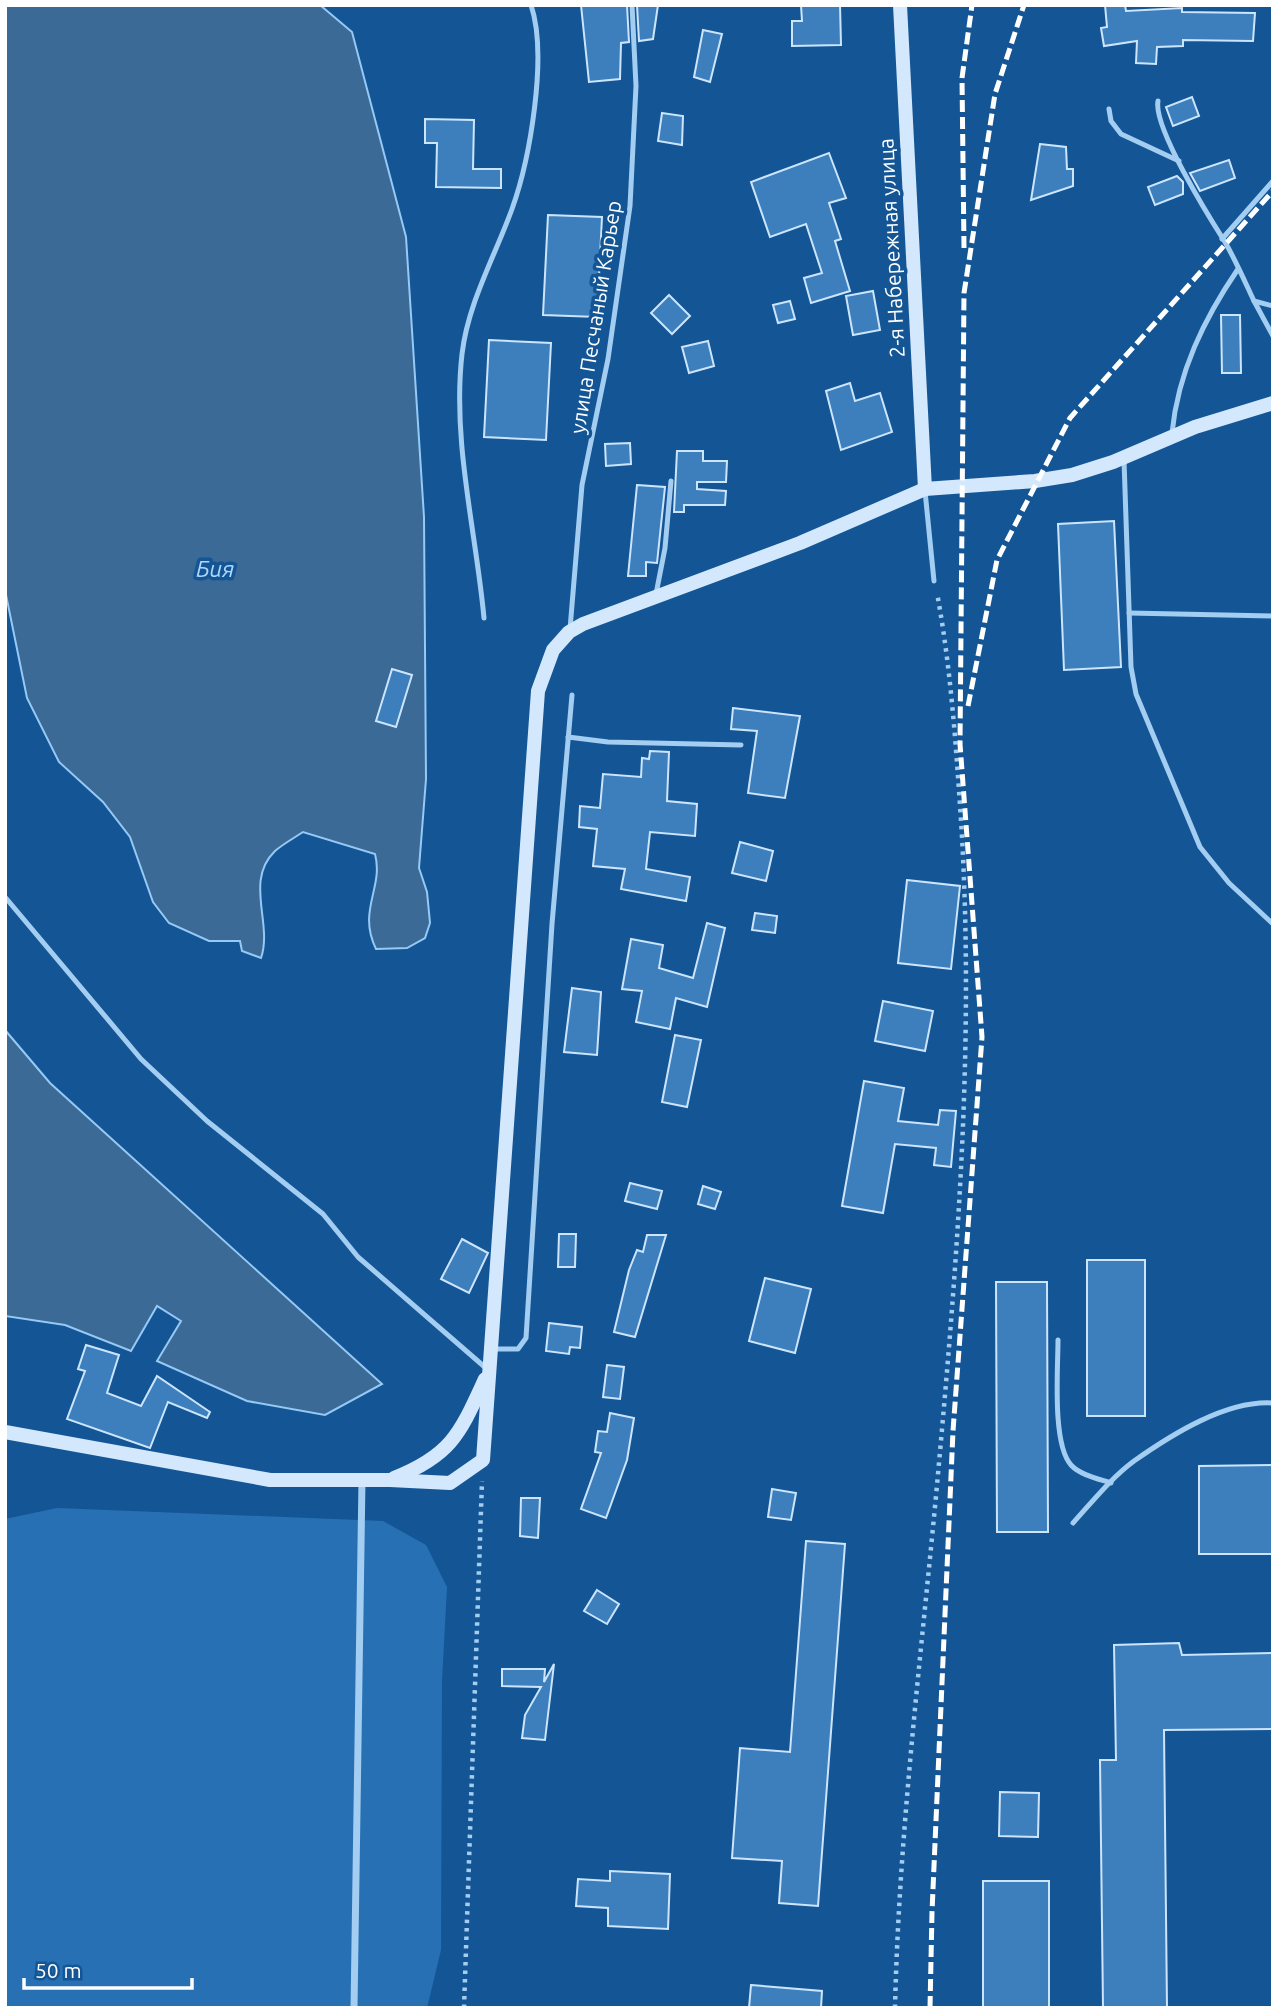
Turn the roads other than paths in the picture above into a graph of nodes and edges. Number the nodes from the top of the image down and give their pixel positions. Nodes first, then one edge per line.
1 (531, 5) edge
2 (632, 5) edge
3 (900, 5) edge
4 (1158, 101) dead end
5 (1109, 109) dead end
6 (1179, 161) junction
7 (1273, 180) edge
8 (1222, 239) junction
9 (1238, 269) junction
10 (1254, 301) junction
11 (1273, 306) edge
12 (1273, 336) edge
13 (1273, 403) edge
14 (1172, 436) junction
15 (1124, 457) junction
16 (671, 481) dead end
17 (925, 489) junction
18 (934, 581) road end
19 (655, 597) junction
20 (1129, 613) junction
21 (1273, 616) edge
22 (484, 618) dead end
23 (569, 632) junction
24 (572, 695) dead end
25 (568, 737) junction
26 (741, 745) dead end
27 (5, 897) edge
28 (1273, 925) edge
29 (1058, 1340) dead end
30 (491, 1348) junction
31 (489, 1371) junction
32 (1273, 1404) edge
33 (5, 1432) edge
34 (362, 1480) junction
35 (390, 1480) junction
36 (1111, 1483) junction
37 (1073, 1523) dead end
38 (354, 2008) edge

1 - 22 lane
2 - 23 lane, улица Песчаный Карьер
3 - 17 street, 2-я Набережная улица
4 - 6 lane
5 - 6 lane
6 - 8 lane
7 - 8 lane
8 - 9 lane
9 - 10 lane
9 - 14 lane
10 - 11 lane
10 - 12 lane
13 - 14 street
14 - 15 street
15 - 17 street
15 - 20 lane
16 - 19 lane
17 - 18 lane
17 - 19 street
19 - 23 street
20 - 21 lane
20 - 28 lane
23 - 30 street
24 - 25 lane
25 - 26 lane
25 - 30 lane
27 - 31 lane
29 - 36 lane
30 - 31 street
31 - 35 street
31 - 35 street
32 - 36 lane
33 - 34 street
34 - 35 street
34 - 38 street
36 - 37 lane

